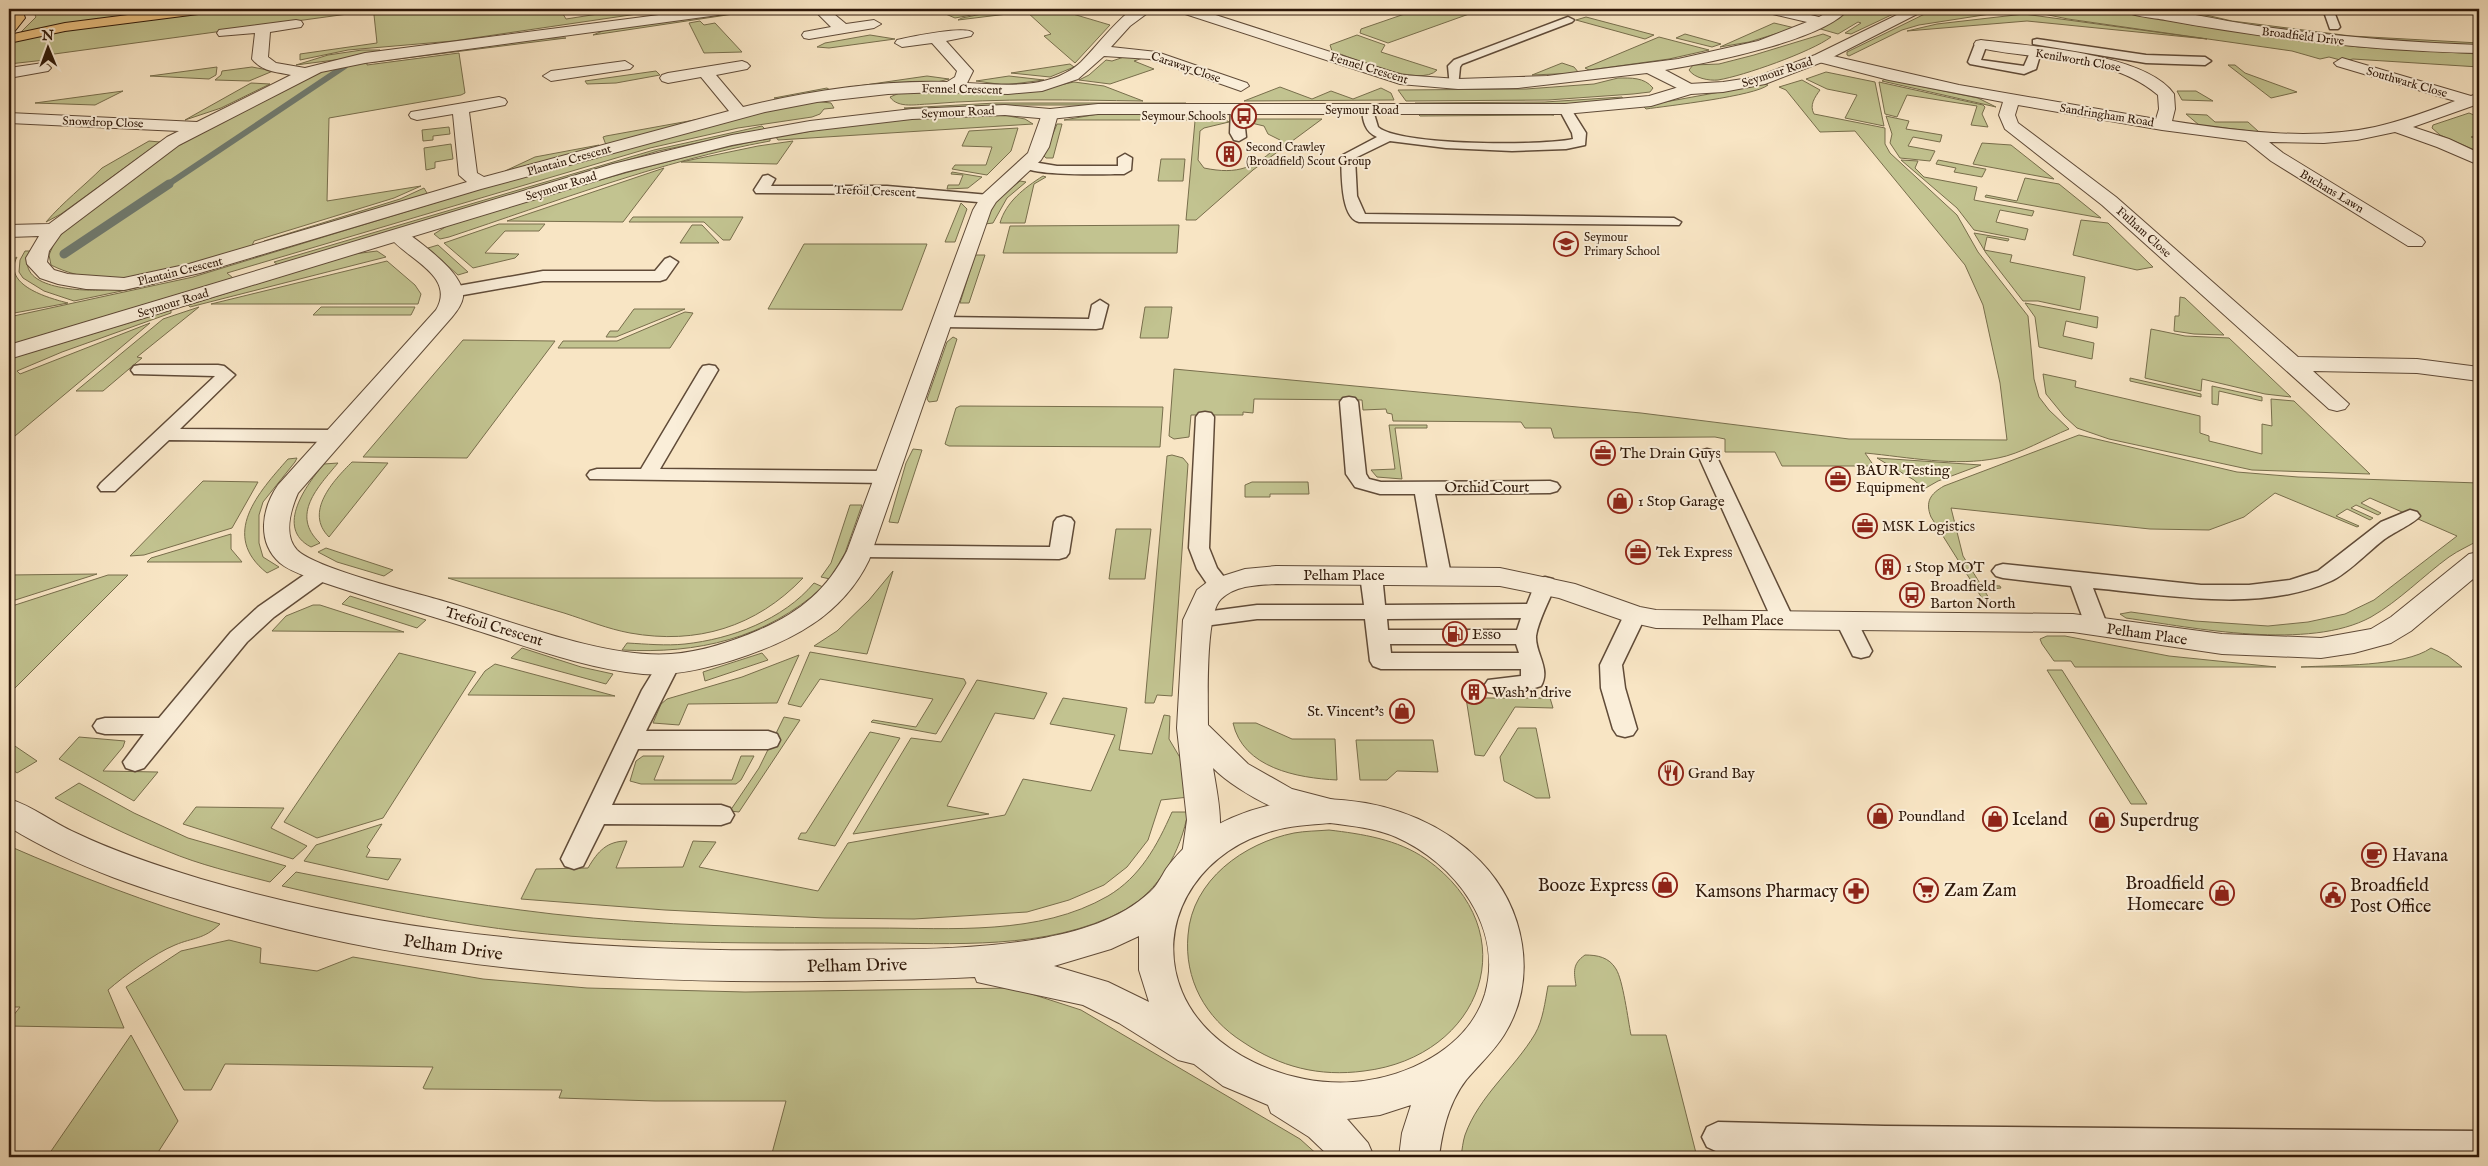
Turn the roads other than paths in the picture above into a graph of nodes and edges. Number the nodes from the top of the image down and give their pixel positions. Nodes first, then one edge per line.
1 (13, 9) edge
2 (206, 9) edge
3 (733, 9) edge
4 (820, 9) edge
5 (1146, 9) edge
6 (1184, 9) edge
7 (1769, 9) edge
8 (1841, 9) edge
9 (1920, 9) edge
10 (2129, 9) edge
11 (2328, 9) edge
12 (676, 13) edge
13 (1568, 20) dead end
14 (1820, 21) junction
15 (296, 24) dead end
16 (874, 24) dead end
17 (2334, 27) dead end
18 (263, 28) junction
19 (9, 29) edge
20 (842, 29) junction
21 (224, 33) dead end
22 (966, 33) dead end
23 (809, 35) dead end
24 (935, 37) junction
25 (9, 39) edge
26 (902, 43) dead end
27 (581, 44) junction
28 (1981, 44) dead end
29 (2479, 49) edge
30 (1100, 52) junction
31 (1820, 58) junction
32 (2109, 58) junction
33 (2205, 61) dead end
34 (2342, 63) dead end
35 (625, 66) dead end
36 (742, 66) dead end
37 (44, 68) dead end
38 (1650, 68) junction
39 (588, 71) junction
40 (1252, 71) dead end
41 (304, 72) junction
42 (705, 72) junction
43 (9, 73) edge
44 (551, 76) dead end
45 (668, 78) dead end
46 (1225, 80) junction
47 (1454, 84) junction
48 (1241, 86) dead end
49 (951, 87) junction
50 (1689, 89) junction
51 (872, 92) junction
52 (839, 96) junction
53 (2475, 99) edge
54 (2012, 100) junction
55 (499, 102) dead end
56 (460, 108) junction
57 (1237, 109) junction
58 (1565, 109) junction
59 (1368, 110) junction
60 (417, 114) dead end
61 (740, 114) junction
62 (1050, 114) junction
63 (880, 117) junction
64 (9, 118) edge
65 (848, 121) junction
66 (2163, 124) junction
67 (197, 127) junction
68 (2396, 127) junction
69 (2252, 136) junction
70 (1239, 137) dead end
71 (1387, 137) junction
72 (2479, 160) edge
73 (1027, 166) junction
74 (1123, 170) dead end
75 (482, 184) junction
76 (761, 190) dead end
77 (989, 199) junction
78 (1674, 222) dead end
79 (9, 230) edge
80 (54, 230) junction
81 (398, 235) junction
82 (2415, 242) dead end
83 (670, 262) dead end
84 (660, 276) junction
85 (650, 290) dead end
86 (452, 292) junction
87 (1100, 305) dead end
88 (942, 322) junction
89 (9, 352) edge
90 (2292, 364) junction
91 (140, 370) dead end
92 (709, 370) dead end
93 (2479, 374) edge
94 (1348, 402) dead end
95 (2337, 404) dead end
96 (1205, 417) dead end
97 (163, 434) junction
98 (335, 436) junction
99 (1707, 455) dead end
100 (598, 475) dead end
101 (648, 475) junction
102 (885, 477) junction
103 (108, 487) dead end
104 (1550, 487) dead end
105 (1424, 488) junction
106 (2410, 516) dead end
107 (1064, 522) dead end
108 (860, 552) junction
109 (2479, 560) edge
110 (2003, 571) dead end
111 (321, 573) junction
112 (1371, 575) junction
113 (1440, 575) junction
114 (2080, 580) junction
115 (1545, 584) junction
116 (1220, 586) junction
117 (1375, 611) junction
118 (1535, 611) junction
119 (1636, 615) junction
120 (1197, 620) junction
121 (1783, 620) junction
122 (1846, 620) junction
123 (2097, 627) junction
124 (1378, 637) junction
125 (1525, 637) junction
126 (1861, 651) dead end
127 (1532, 661) junction
128 (670, 664) junction
129 (1496, 686) dead end
130 (104, 726) dead end
131 (164, 726) junction
132 (1192, 728) junction
133 (1625, 729) dead end
134 (632, 740) junction
135 (768, 740) dead end
136 (135, 762) dead end
137 (9, 811) edge
138 (1330, 811) junction
139 (597, 814) junction
140 (721, 815) dead end
141 (1199, 854) junction
142 (574, 859) dead end
143 (1166, 900) junction
144 (919, 963) junction
145 (1461, 1059) junction
146 (1233, 1072) junction
147 (1718, 1137) dead end
148 (2479, 1146) edge
149 (1354, 1157) edge
150 (1419, 1157) edge

1 - 19 main road
2 - 25 main road
3 - 12 street, Plantain Crescent
4 - 20 street
5 - 30 street, Fennel Crescent
6 - 47 street, Fennel Crescent
7 - 14 street
8 - 14 street, Fennel Crescent
9 - 31 street, Seymour Road
10 - 29 street, Broadfield Drive
11 - 17 lane
12 - 27 street, Plantain Crescent
13 - 47 lane
14 - 38 street, Fennel Crescent
15 - 18 street
16 - 20 street
18 - 21 street
18 - 41 street
20 - 23 street
22 - 24 street
24 - 26 street
24 - 49 street
27 - 39 street
27 - 41 street, Plantain Crescent
28 - 32 street, Kenilworth Close
30 - 46 street, Caraway Close
30 - 49 street, Fennel Crescent
31 - 50 street, Seymour Road
31 - 54 street, Sandringham Road
32 - 33 lane
32 - 66 street, Kenilworth Close
34 - 53 street, Southwark Close
35 - 39 street
36 - 42 street
37 - 43 street
38 - 47 street, Fennel Crescent
38 - 50 street
39 - 44 street
40 - 46 street
41 - 67 street, Plantain Crescent
42 - 45 street
42 - 61 street
46 - 48 street, Caraway Close
49 - 51 street, Fennel Crescent
50 - 58 street, Seymour Road
51 - 52 street, Fennel Crescent
51 - 63 street
52 - 61 street, Plantain Crescent
52 - 65 street
53 - 68 street, Sandringham Road
54 - 66 street, Sandringham Road
54 - 90 street, Fulham Close
55 - 56 street
56 - 60 street
56 - 75 street
57 - 59 street, Seymour Road
57 - 62 street, Seymour Road
57 - 70 lane
58 - 59 street, Seymour Road
58 - 71 lane
59 - 71 lane
61 - 75 street, Plantain Crescent
62 - 63 street, Seymour Road
62 - 73 street, Trefoil Crescent
63 - 65 street, Seymour Road
64 - 67 street, Snowdrop Close
65 - 81 street, Seymour Road
66 - 69 street, Sandringham Road
67 - 80 street, Plantain Crescent
68 - 69 street, Sandringham Road
68 - 72 street
69 - 82 street, Buchans Lawn
71 - 78 lane
73 - 74 lane
73 - 77 street, Trefoil Crescent
75 - 80 street, Plantain Crescent
76 - 77 lane, Trefoil Crescent
77 - 88 street, Trefoil Crescent
79 - 80 street
81 - 86 street
81 - 89 street, Seymour Road
83 - 84 lane
84 - 85 lane
84 - 86 lane
86 - 98 street, Trefoil Crescent
87 - 88 lane
88 - 102 street, Trefoil Crescent
90 - 93 street
90 - 95 street, Fulham Close
91 - 97 lane
92 - 101 lane
94 - 105 lane, Orchid Court
96 - 116 lane
97 - 98 lane
97 - 103 lane
98 - 111 street, Trefoil Crescent
99 - 121 lane
100 - 101 lane
101 - 102 lane
102 - 108 street, Trefoil Crescent
104 - 105 lane, Orchid Court
105 - 113 lane, Orchid Court
106 - 114 lane
107 - 108 lane
108 - 128 street, Trefoil Crescent
109 - 123 street, Pelham Place
110 - 114 lane
111 - 128 street, Trefoil Crescent
111 - 131 lane
112 - 113 street, Pelham Place
112 - 116 street, Pelham Place
112 - 117 lane
113 - 115 street, Pelham Place
114 - 123 lane
115 - 118 lane
115 - 119 street, Pelham Place
116 - 120 street
117 - 118 lane
117 - 120 lane
117 - 124 lane
118 - 125 lane
119 - 121 street, Pelham Place
119 - 133 lane
120 - 132 street
121 - 122 street, Pelham Place
122 - 123 street, Pelham Place
122 - 126 lane
124 - 125 lane
124 - 127 lane
125 - 127 lane
127 - 129 lane
128 - 134 lane
130 - 131 lane
131 - 136 lane
132 - 138 street
132 - 141 street
134 - 135 lane
134 - 139 lane
137 - 144 street, Pelham Drive
138 - 141 street
138 - 145 street
139 - 140 lane
139 - 142 lane
141 - 143 street
143 - 144 street, Pelham Drive
143 - 146 street
144 - 146 street, Pelham Drive
145 - 146 street
145 - 150 street
146 - 149 street
147 - 148 lane

